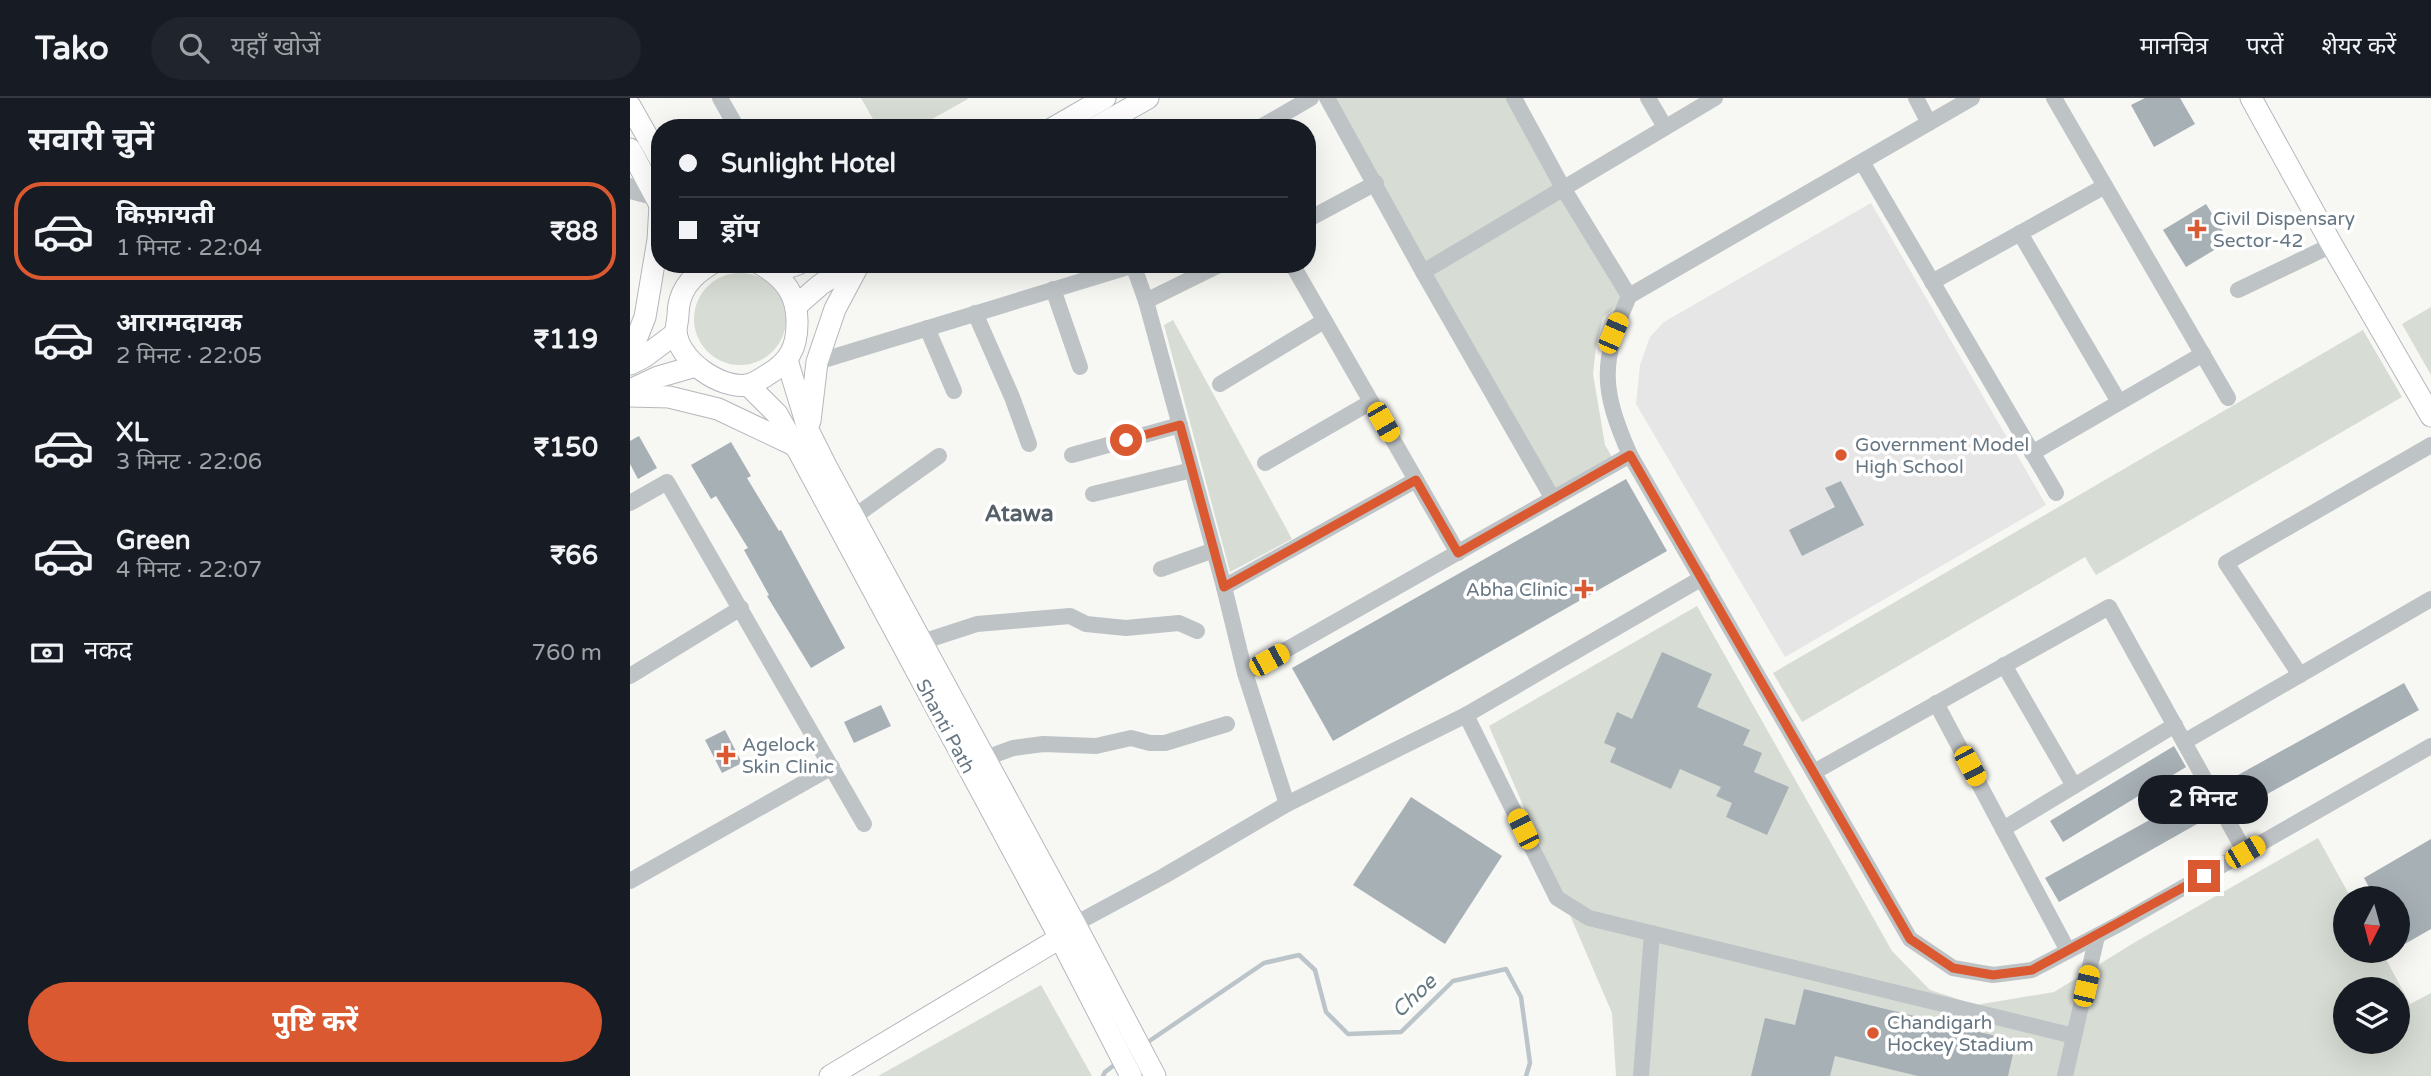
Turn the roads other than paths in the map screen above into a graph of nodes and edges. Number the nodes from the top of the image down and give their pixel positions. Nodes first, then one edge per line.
1 (720, 98) edge
2 (1105, 98) edge
3 (1148, 98) edge
4 (1311, 98) edge
5 (1327, 98) edge
6 (1514, 98) edge
7 (1648, 98) edge
8 (1715, 98) edge
9 (1916, 98) edge
10 (1972, 98) edge
11 (2054, 98) edge
12 (2251, 98) edge
13 (630, 106) edge
14 (732, 119) edge
15 (1069, 119) edge
16 (1111, 119) edge
17 (1275, 119) edge
18 (1929, 123) junction
19 (1665, 127) junction
20 (651, 143) edge
21 (630, 149) edge
22 (1862, 162) junction
23 (1376, 183) junction
24 (630, 186) edge
25 (2105, 186) junction
26 (651, 188) edge
27 (1563, 188) junction
28 (651, 199) edge
29 (1316, 215) edge
30 (2020, 233) junction
31 (2332, 245) junction
32 (1423, 272) junction
33 (652, 273) edge
34 (688, 273) edge
35 (774, 273) edge
36 (838, 273) edge
37 (854, 273) edge
38 (1107, 273) edge
39 (1136, 273) edge
40 (1203, 273) edge
41 (1297, 273) edge
42 (1932, 282) junction
43 (1053, 289) junction
44 (2238, 290) dead end
45 (1629, 296) junction
46 (1146, 301) junction
47 (796, 306) junction
48 (975, 313) junction
49 (1324, 321) junction
50 (927, 328) junction
51 (676, 333) junction
52 (2203, 354) junction
53 (630, 355) edge
54 (787, 360) junction
55 (817, 362) junction
56 (630, 364) edge
57 (696, 366) junction
58 (1080, 367) dead end
59 (1220, 384) dead end
60 (748, 385) junction
61 (630, 390) edge
62 (954, 391) dead end
63 (630, 396) edge
64 (2228, 398) dead end
65 (1371, 402) junction
66 (2119, 402) junction
67 (2431, 416) edge
68 (1180, 425) junction
69 (802, 438) junction
70 (1029, 444) dead end
71 (2431, 445) edge
72 (2032, 453) junction
73 (1072, 455) dead end
74 (1630, 455) junction
75 (939, 456) dead end
76 (1265, 463) dead end
77 (1192, 470) junction
78 (1416, 480) junction
79 (2056, 493) dead end
80 (1093, 495) dead end
81 (1553, 499) junction
82 (630, 503) edge
83 (862, 511) dead end
84 (1214, 550) junction
85 (1458, 553) junction
86 (1161, 569) dead end
87 (1702, 578) junction
88 (1224, 587) junction
89 (2431, 599) edge
90 (741, 608) junction
91 (1197, 631) dead end
92 (931, 639) dead end
93 (2004, 666) junction
94 (1245, 673) junction
95 (2300, 675) junction
96 (630, 676) edge
97 (1936, 703) junction
98 (1466, 715) junction
99 (1227, 724) dead end
100 (2175, 725) junction
101 (2184, 743) junction
102 (2431, 746) edge
103 (994, 755) dead end
104 (832, 767) junction
105 (1814, 772) junction
106 (2074, 786) junction
107 (1287, 804) junction
108 (864, 824) dead end
109 (2003, 829) junction
110 (2245, 852) junction
111 (630, 881) edge
112 (1068, 931) junction
113 (1651, 933) junction
114 (2097, 936) junction
115 (2068, 951) junction
116 (2074, 1036) junction
117 (830, 1076) edge
118 (1131, 1076) edge
119 (1155, 1076) edge
120 (1641, 1076) edge
121 (2065, 1076) edge

1 - 14 street
2 - 15 main road
3 - 16 main road
4 - 17 street
5 - 23 street
6 - 27 street
7 - 19 street
8 - 19 street
9 - 18 street
10 - 18 street
11 - 25 street
12 - 31 main road
13 - 20 main road
18 - 22 street
19 - 27 street
21 - 26 main road
22 - 42 street
22 - 45 street
23 - 29 street
23 - 32 street
24 - 28 street
25 - 30 street
25 - 52 street
27 - 32 street
27 - 45 street
30 - 42 street
30 - 66 street
31 - 44 street
31 - 67 main road
32 - 81 street
33 - 53 main road
34 - 51 main road
35 - 47 main road
36 - 47 main road
37 - 55 main road
38 - 43 street
39 - 46 street
40 - 46 street
41 - 49 street
42 - 72 street
43 - 48 street
43 - 58 street
45 - 74 street
46 - 68 street
47 - 54 main road
48 - 50 street
48 - 70 street
49 - 59 street
49 - 65 street
50 - 55 street
50 - 62 street
51 - 56 main road
51 - 57 main road
52 - 64 street
52 - 66 street
54 - 60 main road
54 - 69 main road, Shanti Path
55 - 69 main road
57 - 60 main road
57 - 61 main road
60 - 69 main road, Shanti Path
63 - 69 main road
65 - 76 street
65 - 78 street
66 - 72 street
68 - 73 street
68 - 77 street
69 - 112 main road, Shanti Path
71 - 95 street
72 - 79 street
74 - 81 street
74 - 87 street
75 - 83 street
77 - 80 street
77 - 84 street
78 - 85 street
78 - 88 street
81 - 85 street
82 - 90 street
84 - 86 street
84 - 88 street
85 - 94 street
87 - 98 street
87 - 105 street
88 - 94 street
89 - 95 street
90 - 96 street
90 - 104 street
91 - 92 street
93 - 97 street
93 - 100 street
93 - 106 street
94 - 107 street
95 - 101 street
97 - 105 street
97 - 109 street
98 - 107 street
98 - 113 street
99 - 103 street
100 - 101 street
100 - 106 street
101 - 110 street
102 - 110 street
104 - 108 street
104 - 111 street
105 - 115 street
106 - 109 street
107 - 112 street
109 - 115 street
110 - 114 street
112 - 117 main road
112 - 118 main road, Shanti Path
112 - 119 main road, Shanti Path
113 - 116 street
113 - 120 street
114 - 115 street
114 - 116 street
116 - 121 street

